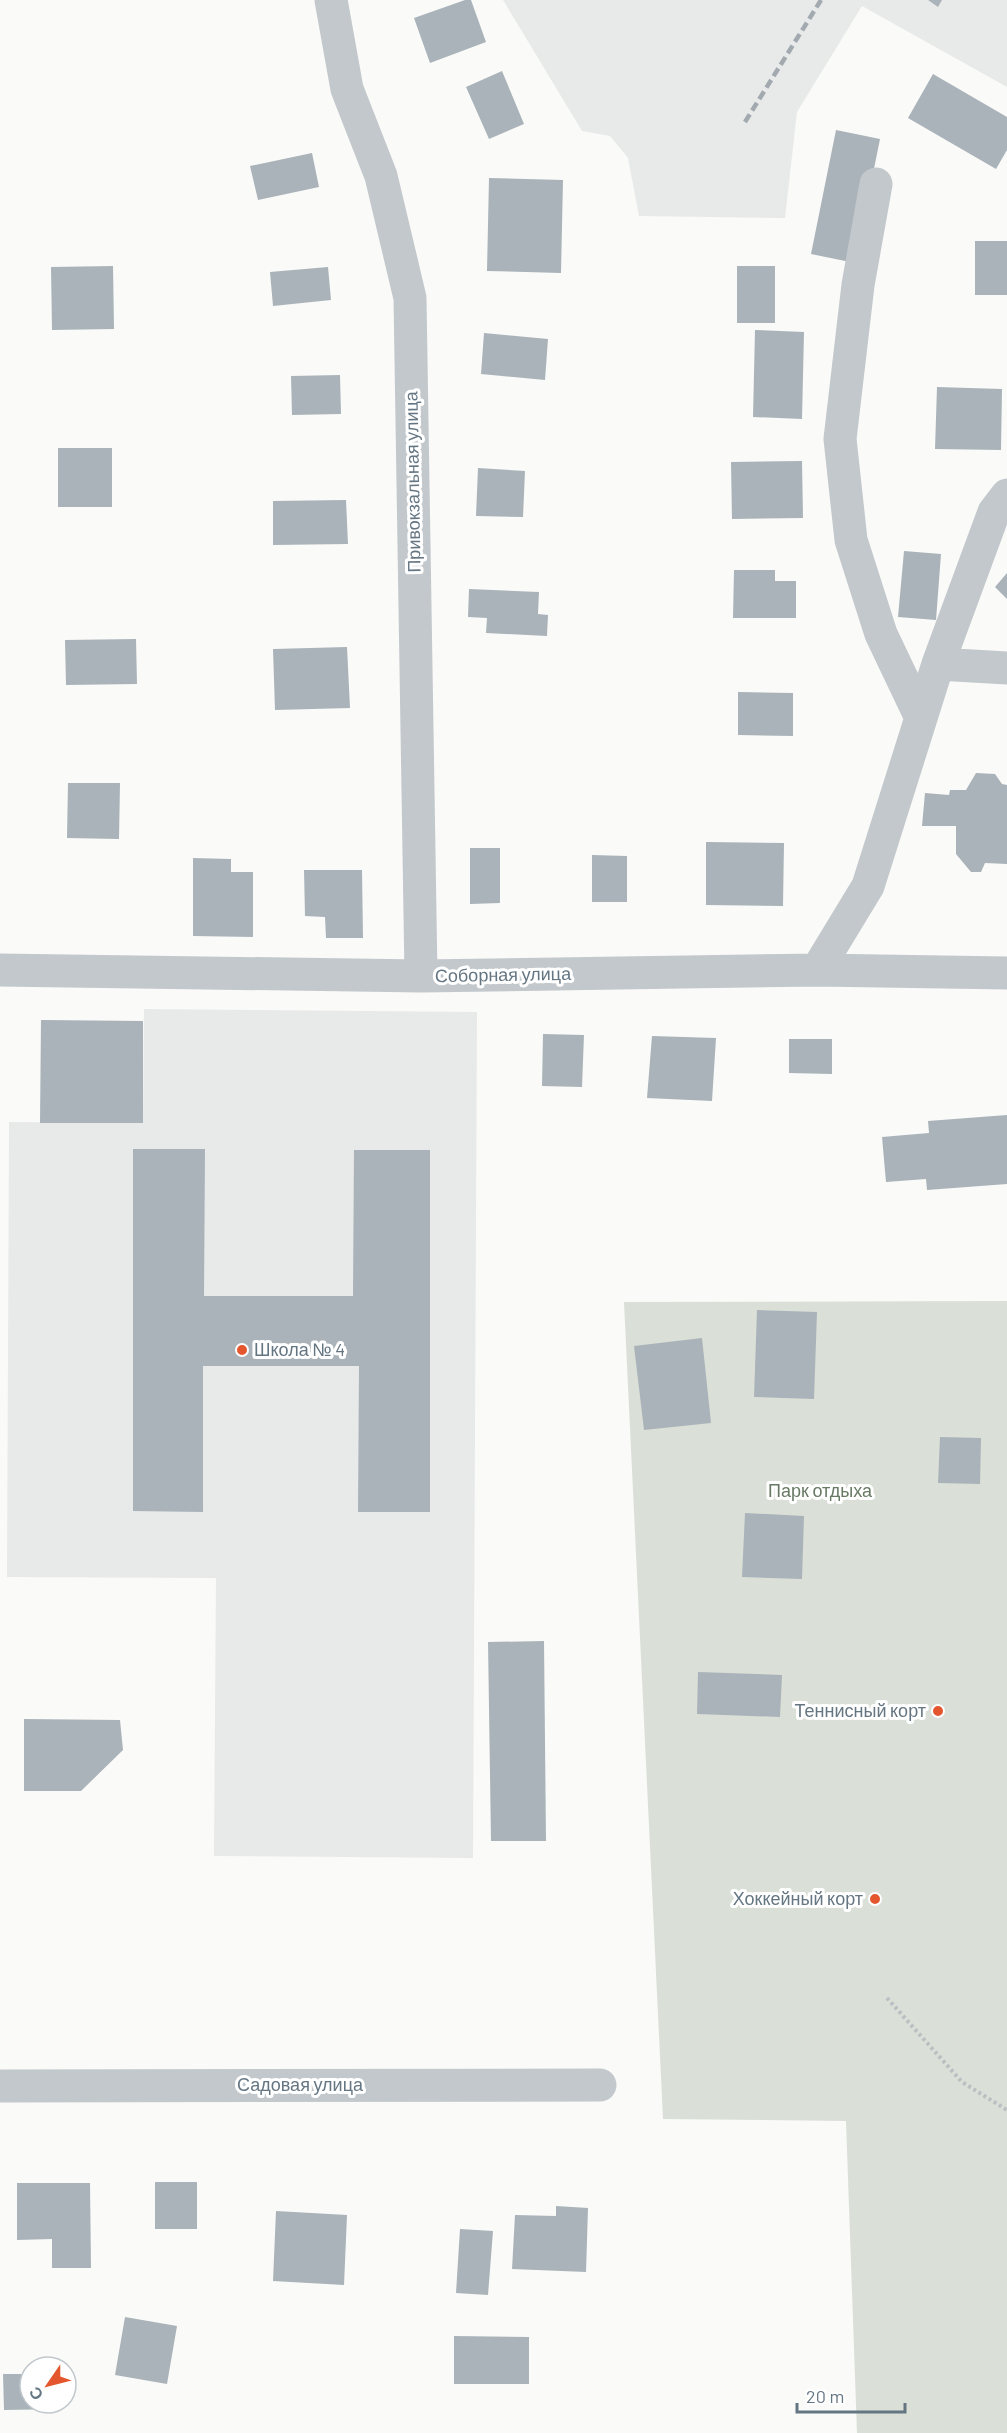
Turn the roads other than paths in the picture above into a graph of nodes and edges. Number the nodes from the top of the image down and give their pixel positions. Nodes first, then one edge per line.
1 (331, 0) edge
2 (876, 184) dead end
3 (1007, 495) edge
4 (938, 664) junction
5 (1007, 668) edge
6 (921, 718) junction
7 (0, 969) edge
8 (817, 970) junction
9 (1007, 973) edge
10 (421, 976) junction
11 (600, 2085) dead end
12 (0, 2086) edge

1 - 10 street, Привокзальная улица
2 - 6 street
3 - 4 street
4 - 5 street
4 - 6 street
6 - 8 street
7 - 10 street, Соборная улица
8 - 9 street, Соборная улица
8 - 10 street, Соборная улица
11 - 12 street, Садовая улица

